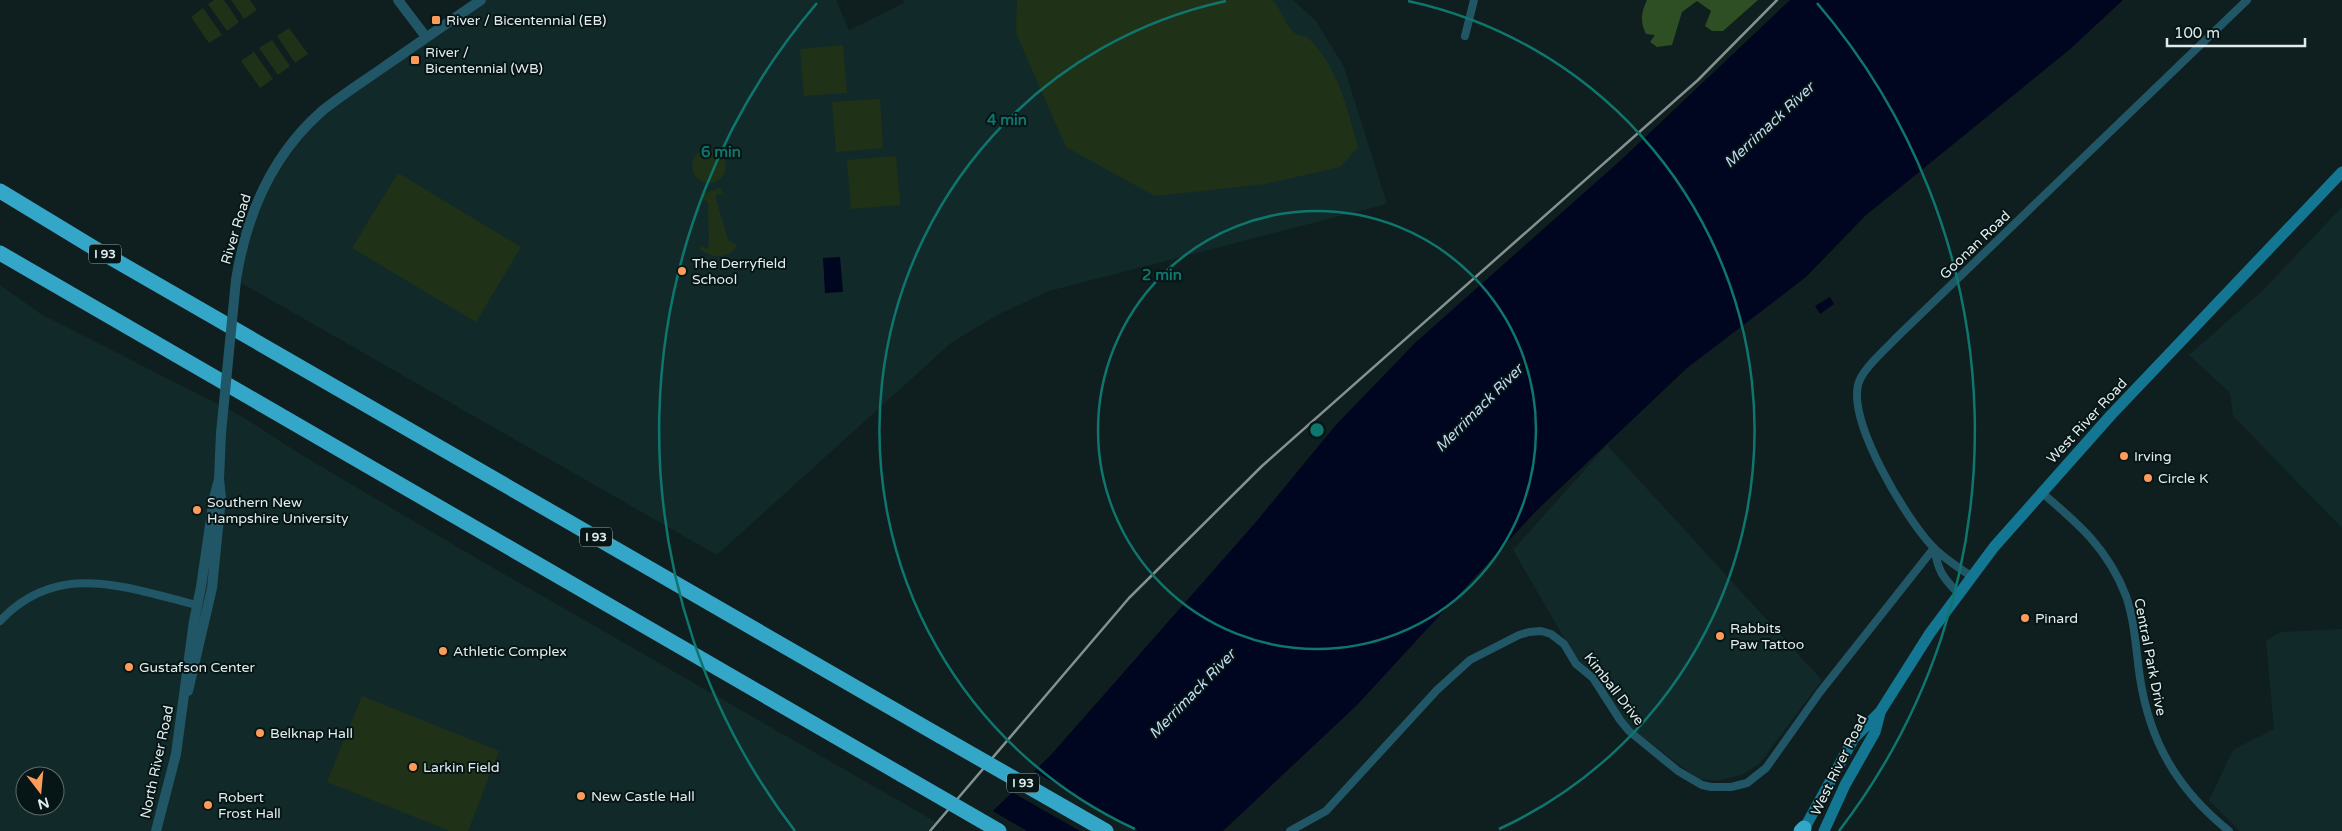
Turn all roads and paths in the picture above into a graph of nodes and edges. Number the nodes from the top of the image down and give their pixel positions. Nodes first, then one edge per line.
1 (398, 0) edge
2 (481, 0) edge
3 (1474, 0) edge
4 (2247, 0) edge
5 (1465, 36) dead end
6 (426, 37) junction
7 (2342, 172) edge
8 (0, 191) edge
9 (0, 252) edge
10 (219, 479) junction
11 (2042, 492) junction
12 (1934, 548) junction
13 (1971, 576) junction
14 (1958, 593) junction
15 (197, 605) junction
16 (0, 621) edge
17 (184, 699) junction
18 (1880, 712) junction
19 (1803, 830) edge
20 (156, 831) edge
21 (999, 831) edge
22 (1106, 831) edge
23 (1290, 831) edge
24 (1824, 831) edge
25 (2229, 831) edge

1 - 6 street
2 - 6 street, River Road
3 - 5 street
4 - 12 street, Goonan Road
6 - 10 street, River Road, bridge
7 - 11 main road, West River Road
8 - 22 highway, I 93, bridge
9 - 21 highway, bridge
10 - 15 street, River Road
10 - 17 street, River Road
11 - 13 main road, West River Road
11 - 25 street, Central Park Drive
12 - 13 street, Goonan Road
12 - 14 street, Goonan Road
12 - 23 street, Kimball Drive
13 - 14 main road, West River Road
14 - 18 main road, West River Road
15 - 16 street
15 - 17 street, River Road
17 - 20 street, North River Road
18 - 19 main road, West River Road
18 - 24 main road, West River Road

